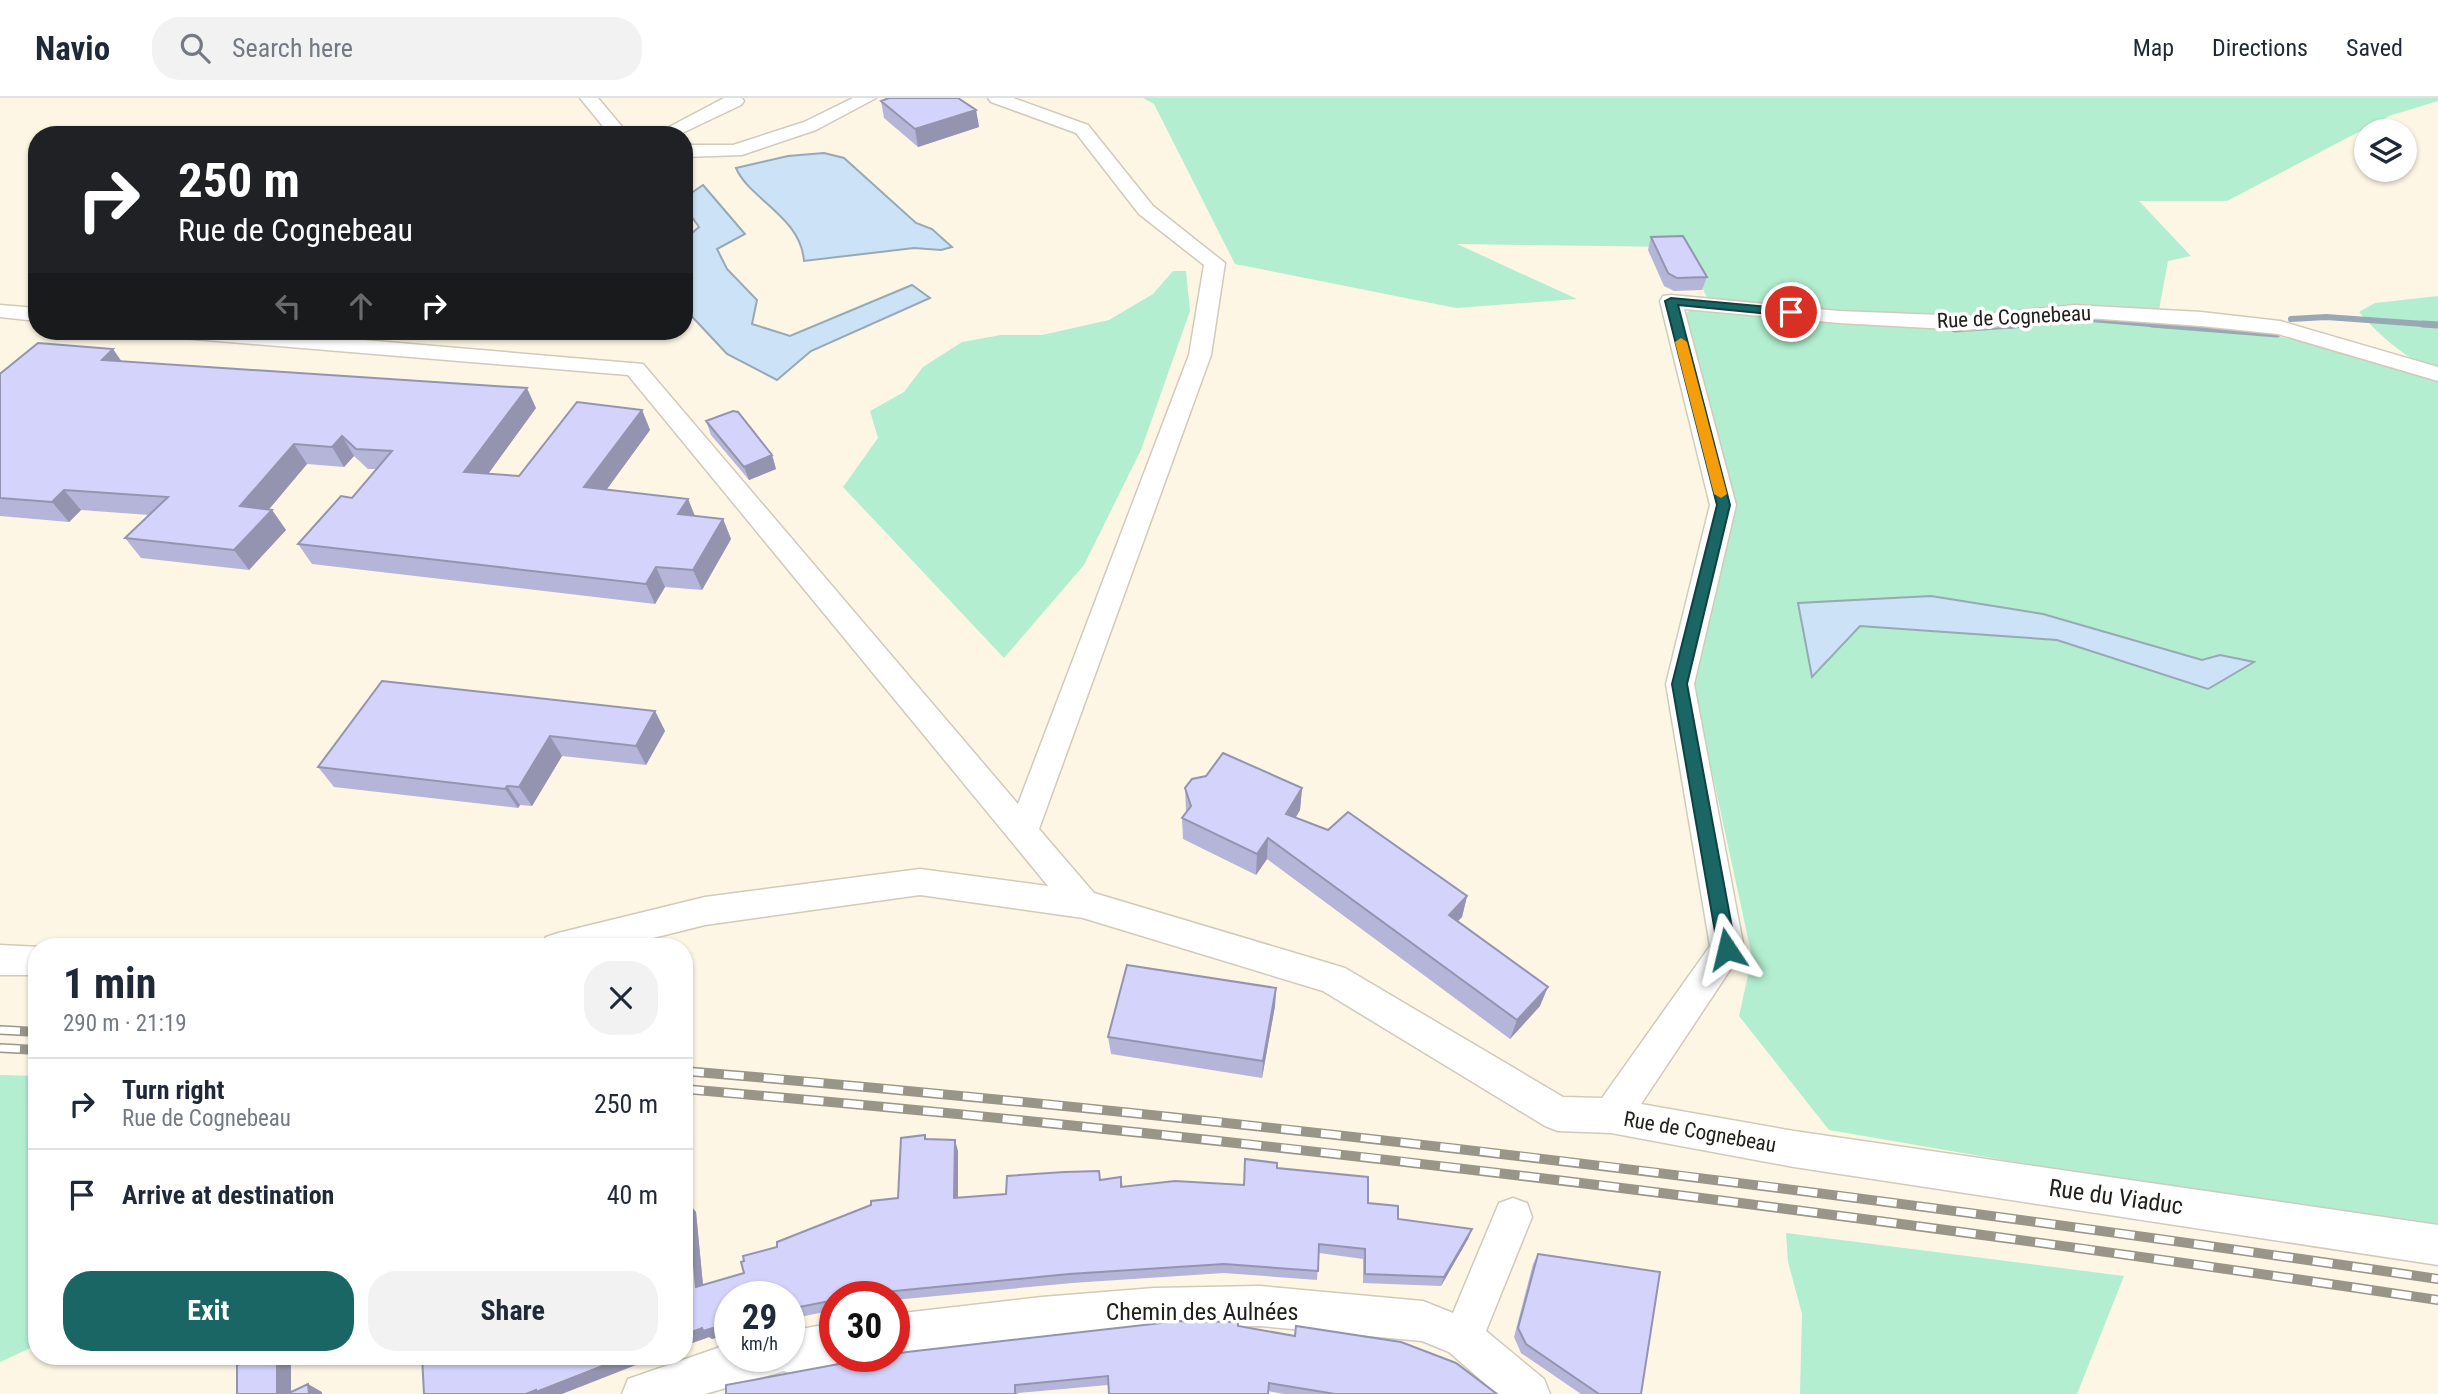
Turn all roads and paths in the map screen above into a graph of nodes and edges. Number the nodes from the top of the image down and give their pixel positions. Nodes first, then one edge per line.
1 (589, 98) edge
2 (733, 98) edge
3 (867, 98) edge
4 (997, 98) edge
5 (612, 126) edge
6 (683, 126) edge
7 (693, 151) edge
8 (0, 311) edge
9 (28, 314) edge
10 (289, 340) edge
11 (2438, 374) edge
12 (1023, 831) junction
13 (1083, 904) junction
14 (596, 938) edge
15 (0, 960) edge
16 (28, 960) edge
17 (1611, 1116) junction
18 (1794, 1149) joint
19 (1513, 1217) dead end
20 (2438, 1245) edge
21 (910, 1332) edge
22 (1463, 1338) junction
23 (714, 1370) edge
24 (643, 1394) edge
25 (1529, 1394) edge

1 - 5 street
2 - 6 street
3 - 7 street
4 - 12 street
8 - 9 street
10 - 12 street
11 - 17 street, Rue de Cognebeau
12 - 13 street
13 - 14 street
13 - 17 street
15 - 16 street
17 - 18 street, Rue de Cognebeau
18 - 20 street, Rue du Viaduc
19 - 22 street
21 - 22 street, Chemin des Aulnées
22 - 25 street, Chemin des Aulnées
23 - 24 street

